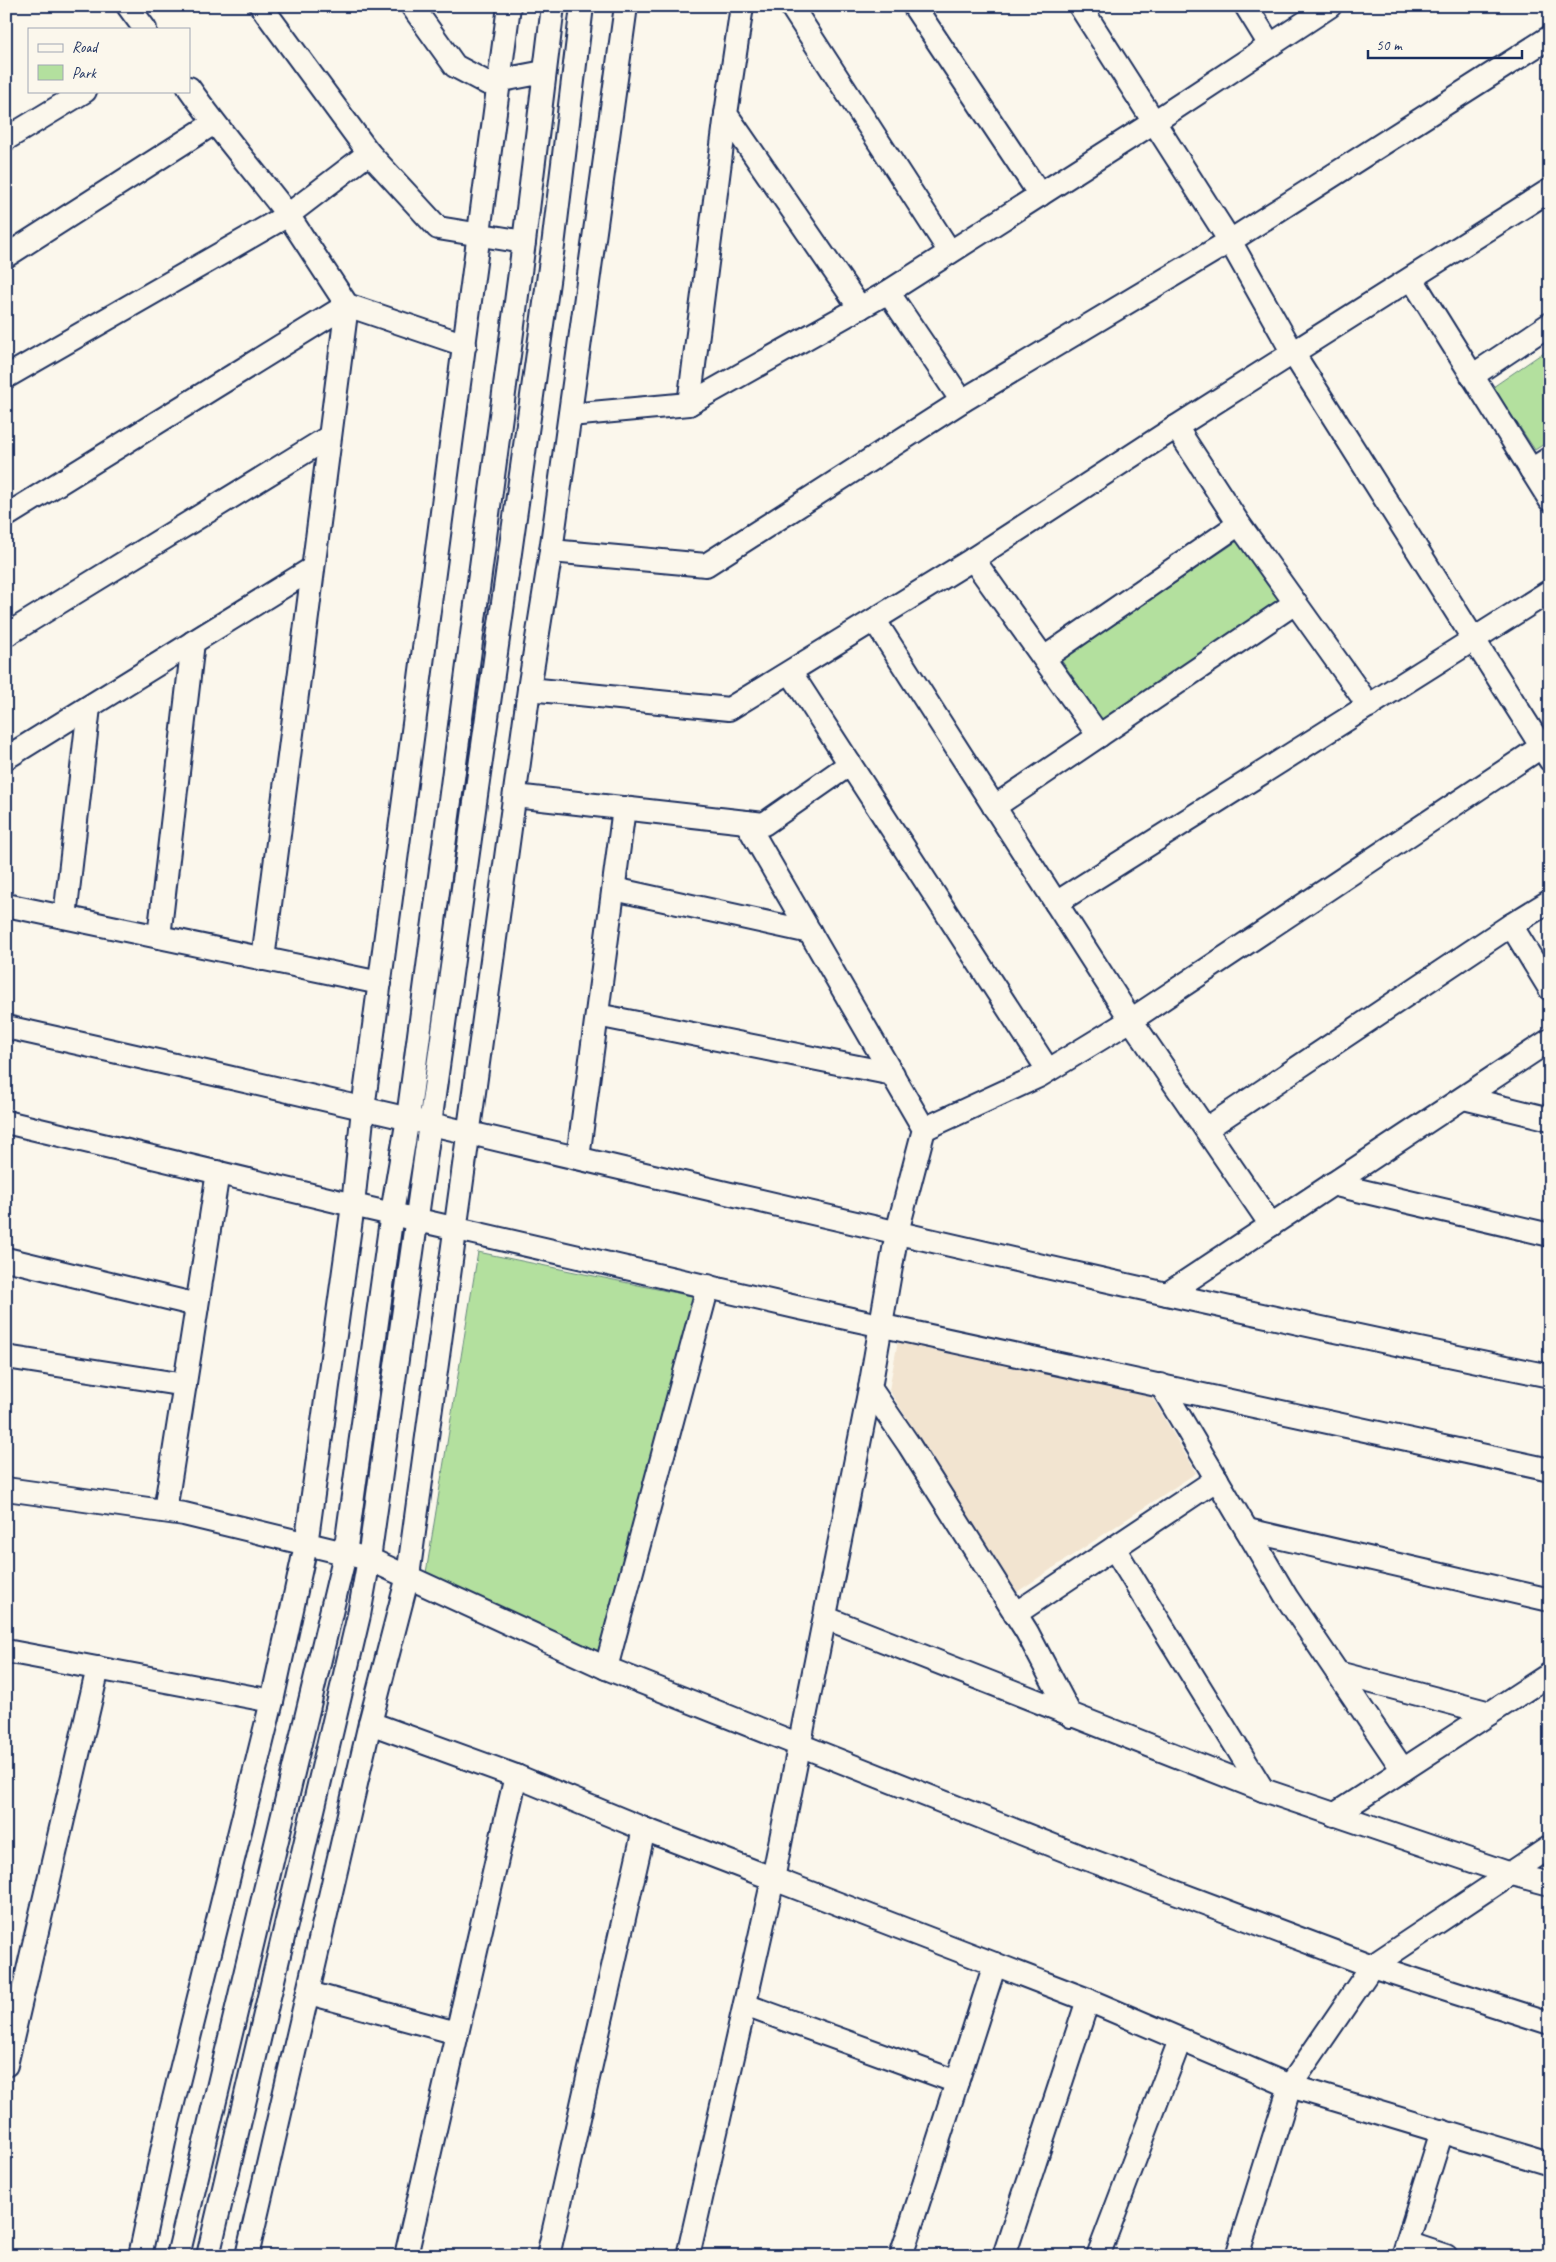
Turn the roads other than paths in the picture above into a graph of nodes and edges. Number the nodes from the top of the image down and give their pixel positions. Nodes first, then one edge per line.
1 (128, 6) edge
2 (260, 6) edge
3 (412, 6) edge
4 (510, 6) edge
5 (553, 6) edge
6 (582, 6) edge
7 (626, 6) edge
8 (742, 6) edge
9 (791, 6) edge
10 (914, 6) edge
11 (1080, 6) edge
12 (1246, 6) edge
13 (1330, 6) edge
14 (144, 28) edge
15 (1550, 36) edge
16 (1270, 45) junction
17 (544, 72) junction
18 (501, 80) junction
19 (190, 89) edge
20 (83, 92) edge
21 (726, 114) junction
22 (1154, 122) junction
23 (214, 123) junction
24 (6, 139) edge
25 (369, 153) junction
26 (1550, 190) edge
27 (1040, 195) junction
28 (288, 215) junction
29 (480, 235) junction
30 (1230, 241) junction
31 (524, 242) junction
32 (950, 252) junction
33 (6, 256) edge
34 (1412, 279) junction
35 (888, 292) junction
36 (347, 305) junction
37 (860, 308) junction
38 (1550, 324) edge
39 (465, 345) junction
40 (1294, 353) junction
41 (6, 376) edge
42 (1472, 376) junction
43 (962, 402) junction
44 (689, 404) junction
45 (570, 415) junction
46 (1176, 427) junction
47 (329, 437) junction
48 (1550, 458) edge
49 (1531, 470) junction
50 (1550, 500) edge
51 (6, 516) edge
52 (1239, 524) junction
53 (551, 551) junction
54 (973, 559) junction
55 (313, 568) junction
56 (1550, 591) edge
57 (1295, 603) junction
58 (875, 621) junction
59 (6, 635) edge
60 (1473, 640) junction
61 (193, 642) junction
62 (1044, 658) junction
63 (791, 673) junction
64 (529, 689) junction
65 (1368, 706) junction
66 (89, 707) junction
67 (1099, 736) junction
68 (1547, 749) edge
69 (6, 758) edge
70 (850, 764) junction
71 (515, 796) junction
72 (994, 807) junction
73 (624, 808) junction
74 (746, 822) junction
75 (614, 889) junction
76 (1550, 901) edge
77 (1056, 903) junction
78 (6, 905) edge
79 (64, 917) junction
80 (1510, 925) junction
81 (810, 932) junction
82 (159, 937) junction
83 (263, 959) junction
84 (380, 983) junction
85 (1550, 989) edge
86 (597, 1015) junction
87 (1131, 1020) junction
88 (6, 1027) edge
89 (1550, 1040) edge
90 (1048, 1070) junction
91 (893, 1074) junction
92 (1464, 1098) junction
93 (363, 1109) junction
94 (408, 1118) junction
95 (1550, 1119) edge
96 (6, 1122) edge
97 (431, 1124) junction
98 (924, 1129) junction
99 (1206, 1130) junction
100 (470, 1133) junction
101 (578, 1158) junction
102 (218, 1172) junction
103 (1332, 1184) junction
104 (353, 1205) junction
105 (392, 1213) junction
106 (417, 1219) junction
107 (1271, 1225) junction
108 (456, 1228) junction
109 (897, 1232) junction
110 (1550, 1235) edge
111 (6, 1259) edge
112 (708, 1286) junction
113 (1167, 1294) junction
114 (198, 1305) junction
115 (881, 1325) junction
116 (6, 1357) edge
117 (1550, 1376) edge
118 (185, 1385) junction
119 (1161, 1385) junction
120 (870, 1388) junction
121 (1550, 1470) edge
122 (1217, 1480) junction
123 (6, 1489) edge
124 (165, 1511) junction
125 (1246, 1530) junction
126 (306, 1545) junction
127 (1114, 1548) junction
128 (345, 1554) junction
129 (369, 1559) junction
130 (408, 1576) junction
131 (1550, 1600) edge
132 (1015, 1614) junction
133 (826, 1618) junction
134 (6, 1651) edge
135 (98, 1668) junction
136 (606, 1668) junction
137 (1338, 1674) junction
138 (1550, 1674) edge
139 (272, 1700) junction
140 (1490, 1714) junction
141 (1071, 1716) junction
142 (370, 1723) junction
143 (800, 1746) junction
144 (1403, 1770) junction
145 (516, 1776) junction
146 (1263, 1790) junction
147 (1334, 1815) junction
148 (644, 1829) junction
149 (1550, 1847) edge
150 (1508, 1873) junction
151 (773, 1879) junction
152 (1550, 1884) edge
153 (995, 1964) junction
154 (1372, 1966) junction
155 (309, 1993) junction
156 (1088, 2000) junction
157 (745, 2005) junction
158 (1550, 2023) edge
159 (457, 2033) junction
160 (1180, 2040) junction
161 (6, 2065) edge
162 (957, 2082) junction
163 (1290, 2086) junction
164 (1442, 2131) junction
165 (1550, 2164) edge
166 (1405, 2250) edge
167 (140, 2256) edge
168 (178, 2256) edge
169 (208, 2256) edge
170 (247, 2256) edge
171 (406, 2256) edge
172 (548, 2256) edge
173 (688, 2256) edge
174 (901, 2256) edge
175 (1004, 2256) edge
176 (1098, 2256) edge
177 (1237, 2256) edge
178 (1446, 2256) edge

1 - 14 street
2 - 25 street
3 - 18 street
4 - 18 street
5 - 17 street
6 - 97 street
7 - 45 street
8 - 21 street
9 - 32 street
10 - 27 street
11 - 22 street
12 - 16 street
13 - 16 street
15 - 30 street
16 - 22 street
17 - 18 street
17 - 31 street
18 - 29 street
19 - 23 street
20 - 24 street
21 - 37 street
21 - 44 street
22 - 27 street
22 - 30 street
23 - 28 street
23 - 33 street
25 - 28 street
25 - 29 street
26 - 34 street
27 - 32 street
28 - 36 street
28 - 41 street
29 - 31 street
29 - 39 street
30 - 40 street
30 - 43 street
31 - 94 street
32 - 35 street
34 - 40 street
34 - 42 street
35 - 37 street
35 - 43 street
36 - 39 street
36 - 47 street
36 - 51 street
37 - 44 street
38 - 42 street
39 - 84 street
40 - 46 street
40 - 60 street
42 - 49 street
43 - 53 street
44 - 45 street
45 - 53 street
46 - 52 street
46 - 54 street
47 - 55 street
47 - 59 street
48 - 49 street
49 - 50 street
52 - 57 street
52 - 62 street
53 - 64 street
54 - 58 street
54 - 62 street
55 - 61 street
55 - 83 street
56 - 60 street
57 - 65 street
57 - 67 street
58 - 63 street
58 - 72 street
60 - 65 street
60 - 68 street
61 - 66 street
61 - 82 street
62 - 67 street
63 - 64 street
63 - 70 street
64 - 71 street
65 - 77 street
66 - 69 street
66 - 79 street
67 - 72 street
68 - 87 street
70 - 74 street
70 - 90 street
71 - 73 street
71 - 100 street
72 - 77 street
73 - 74 street
73 - 75 street
74 - 81 street
75 - 81 street
75 - 86 street
76 - 80 street
77 - 87 street
78 - 79 street
79 - 82 street
80 - 85 street
80 - 99 street
81 - 91 street
82 - 83 street
83 - 84 street
84 - 93 street
86 - 91 street
86 - 101 street
87 - 90 street
87 - 99 street
88 - 93 street
89 - 92 street
90 - 98 street
91 - 98 street
92 - 95 street
92 - 103 street
93 - 94 street
93 - 104 street
94 - 97 street
94 - 105 street
96 - 102 street
97 - 100 street
97 - 106 street
98 - 109 street
99 - 107 street
100 - 101 street
100 - 108 street
101 - 109 street
102 - 104 street
102 - 114 street
103 - 107 street
103 - 110 street
104 - 105 street
104 - 126 street
105 - 106 street
105 - 128 street
106 - 108 street
106 - 129 street
107 - 113 street
108 - 112 street
108 - 130 street
109 - 113 street
109 - 115 street
111 - 114 street
112 - 115 street
112 - 136 street
113 - 117 street
114 - 118 street
115 - 119 street
115 - 120 street
116 - 118 street
118 - 124 street
119 - 121 street
119 - 122 street
120 - 132 street
120 - 133 street
122 - 125 street
122 - 127 street
123 - 124 street
124 - 126 street
125 - 131 street
125 - 137 street
126 - 128 street
126 - 139 street
127 - 132 street
127 - 146 street
128 - 129 street
128 - 168 street
129 - 130 street
129 - 169 street
130 - 136 street
130 - 142 street
132 - 141 street
133 - 141 street
133 - 143 street
134 - 135 street
135 - 139 street
135 - 161 street
136 - 143 street
137 - 140 street
137 - 144 street
138 - 140 street
139 - 167 street
140 - 144 street
141 - 146 street
142 - 145 street
142 - 155 street
143 - 151 street
143 - 154 street
144 - 147 street
145 - 148 street
145 - 159 street
146 - 147 street
147 - 150 street
148 - 151 street
148 - 172 street
149 - 150 street
150 - 152 street
150 - 154 street
151 - 153 street
151 - 157 street
153 - 156 street
153 - 162 street
154 - 158 street
154 - 163 street
155 - 159 street
155 - 170 street
156 - 160 street
156 - 175 street
157 - 162 street
157 - 173 street
159 - 171 street
160 - 163 street
160 - 176 street
162 - 174 street
163 - 164 street
163 - 177 street
164 - 165 street
164 - 166 street
166 - 178 street

